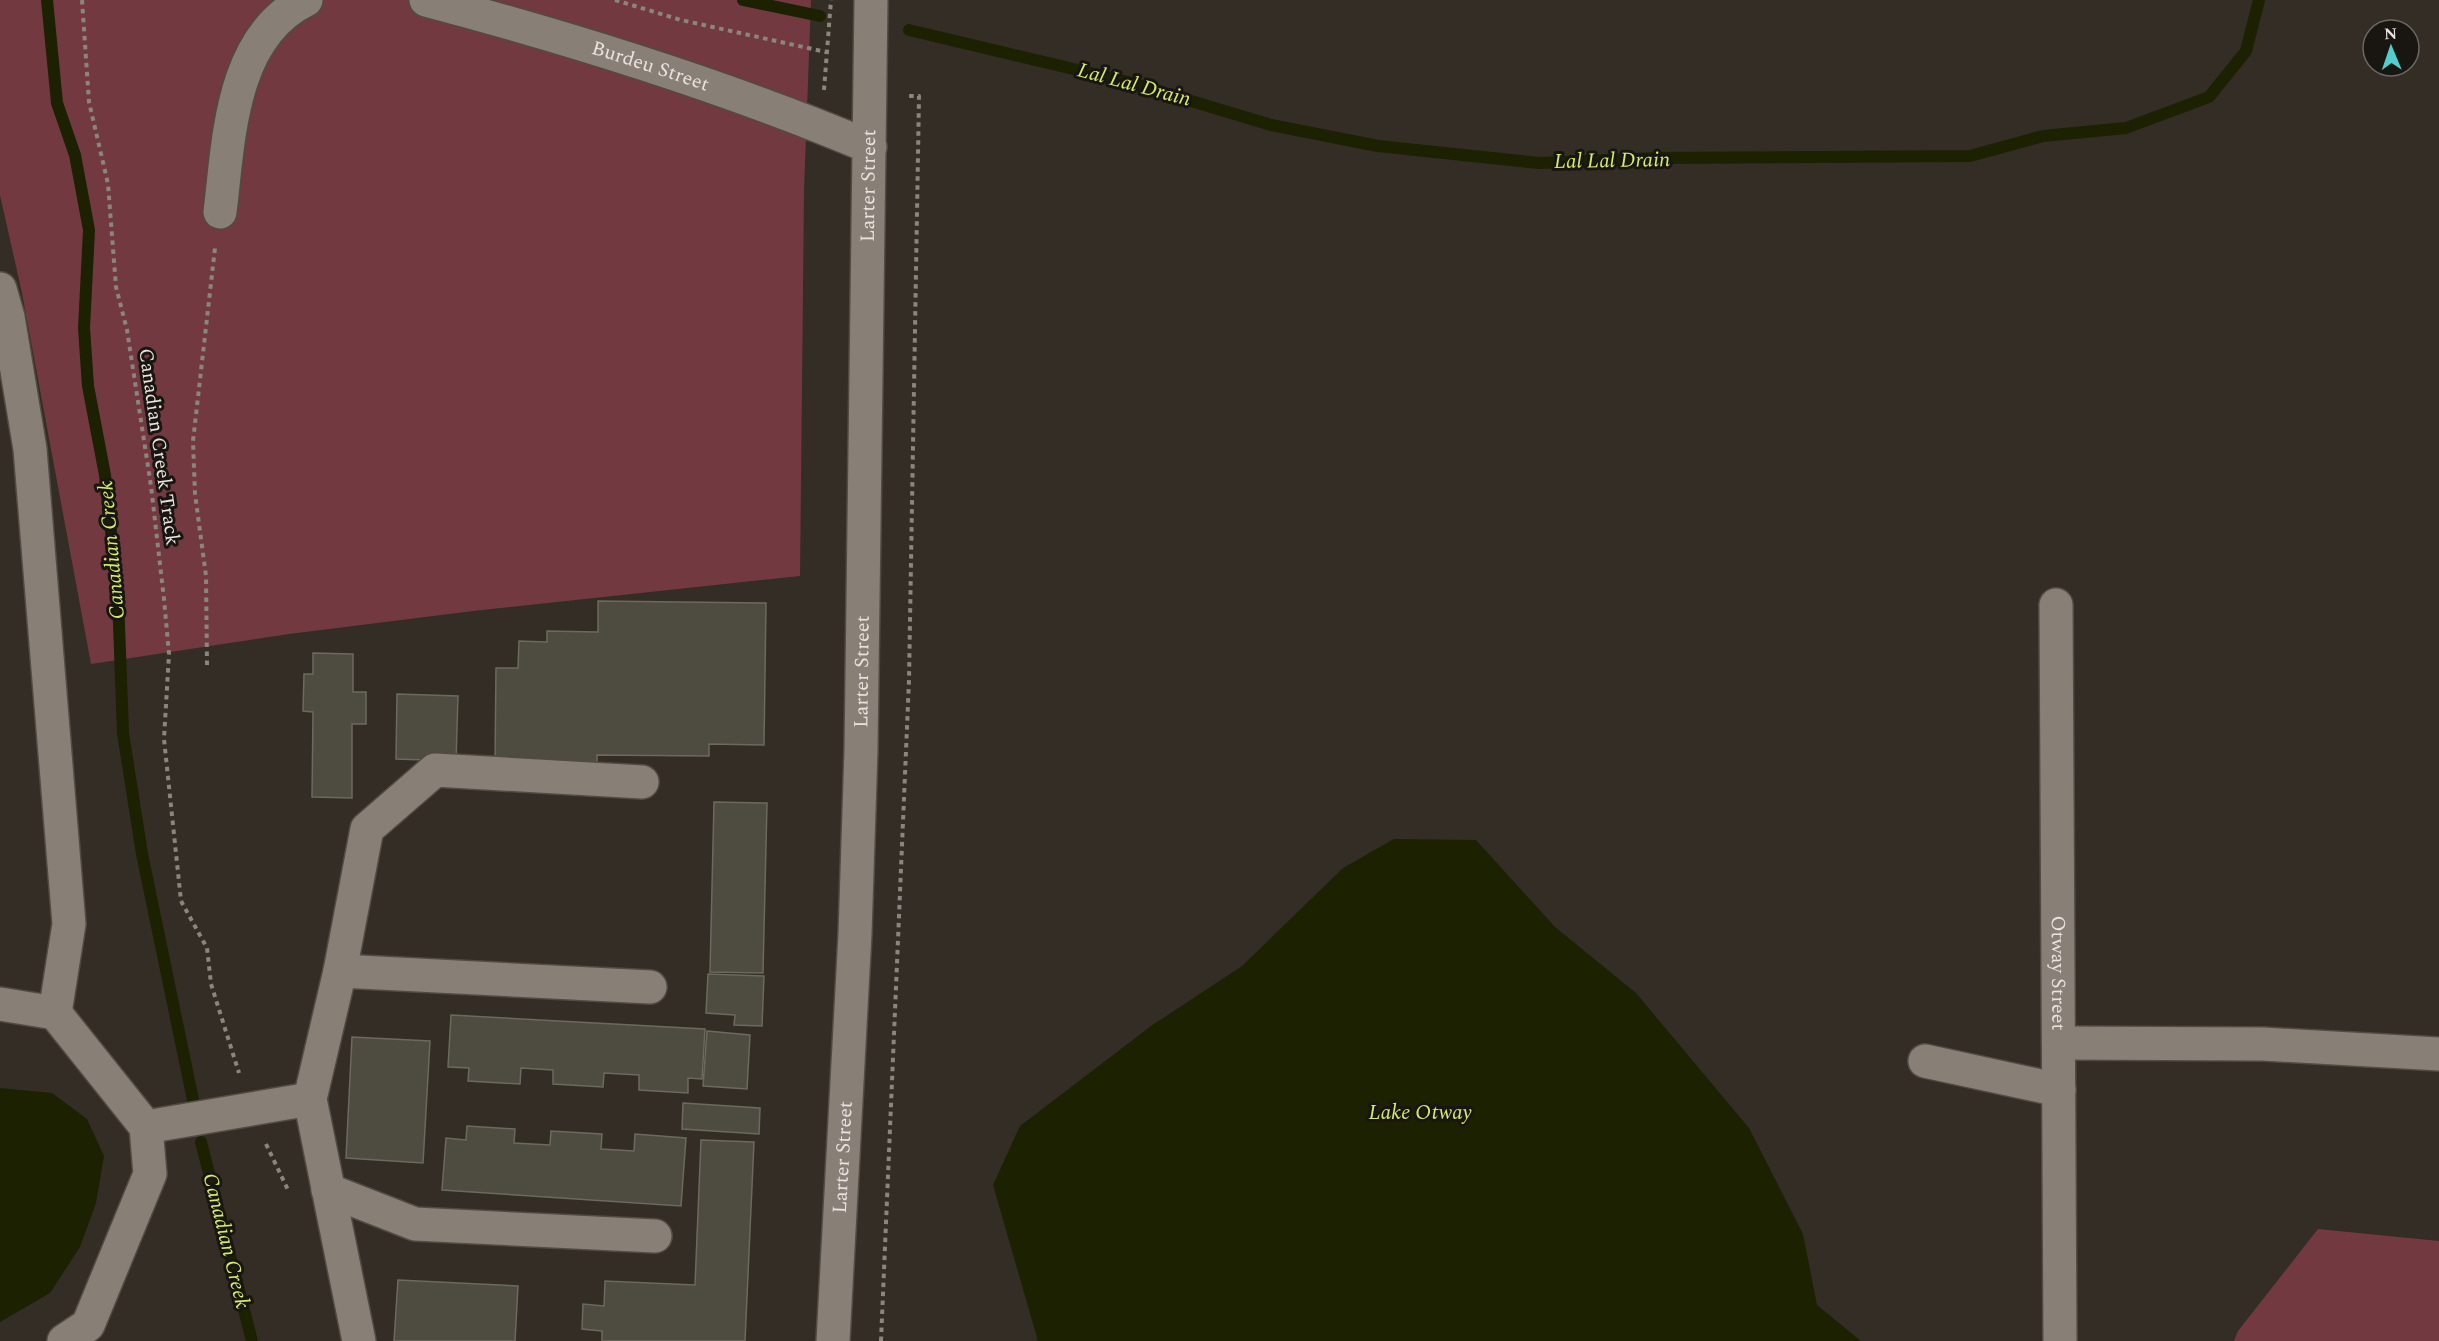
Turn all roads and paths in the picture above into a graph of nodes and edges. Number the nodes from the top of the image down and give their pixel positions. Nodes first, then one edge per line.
1 (82, 0) edge
2 (306, 0) edge
3 (426, 0) edge
4 (615, 0) edge
5 (831, 0) edge
6 (872, 0) edge
7 (826, 52) junction
8 (824, 93) dead end
9 (919, 96) dead end
10 (870, 147) junction
11 (220, 212) joint
12 (0, 289) edge
13 (2056, 605) dead end
14 (207, 665) dead end
15 (642, 782) dead end
16 (181, 902) dead end
17 (340, 971) junction
18 (650, 987) dead end
19 (0, 1005) edge
20 (55, 1013) junction
21 (2059, 1043) junction
22 (2439, 1054) edge
23 (1925, 1061) dead end
24 (2059, 1090) junction
25 (310, 1099) junction
26 (146, 1127) junction
27 (328, 1190) junction
28 (655, 1236) dead end
29 (64, 1341) edge
30 (359, 1341) edge
31 (833, 1341) edge
32 (881, 1341) edge
33 (2060, 1341) edge

1 - 16 path, Canadian Creek Track
2 - 11 street
3 - 10 street, Burdeu Street
4 - 7 path
5 - 7 path
6 - 10 street, Larter Street
7 - 8 path
9 - 32 path
10 - 31 street, Larter Street
11 - 14 path
12 - 20 street
13 - 21 street, Otway Street
15 - 17 street
17 - 18 street
17 - 25 street
19 - 20 street
20 - 26 street
21 - 22 street
21 - 24 street, Otway Street
23 - 24 street
24 - 33 street, Otway Street
25 - 26 street
25 - 27 street
26 - 29 street
27 - 28 street
27 - 30 street

